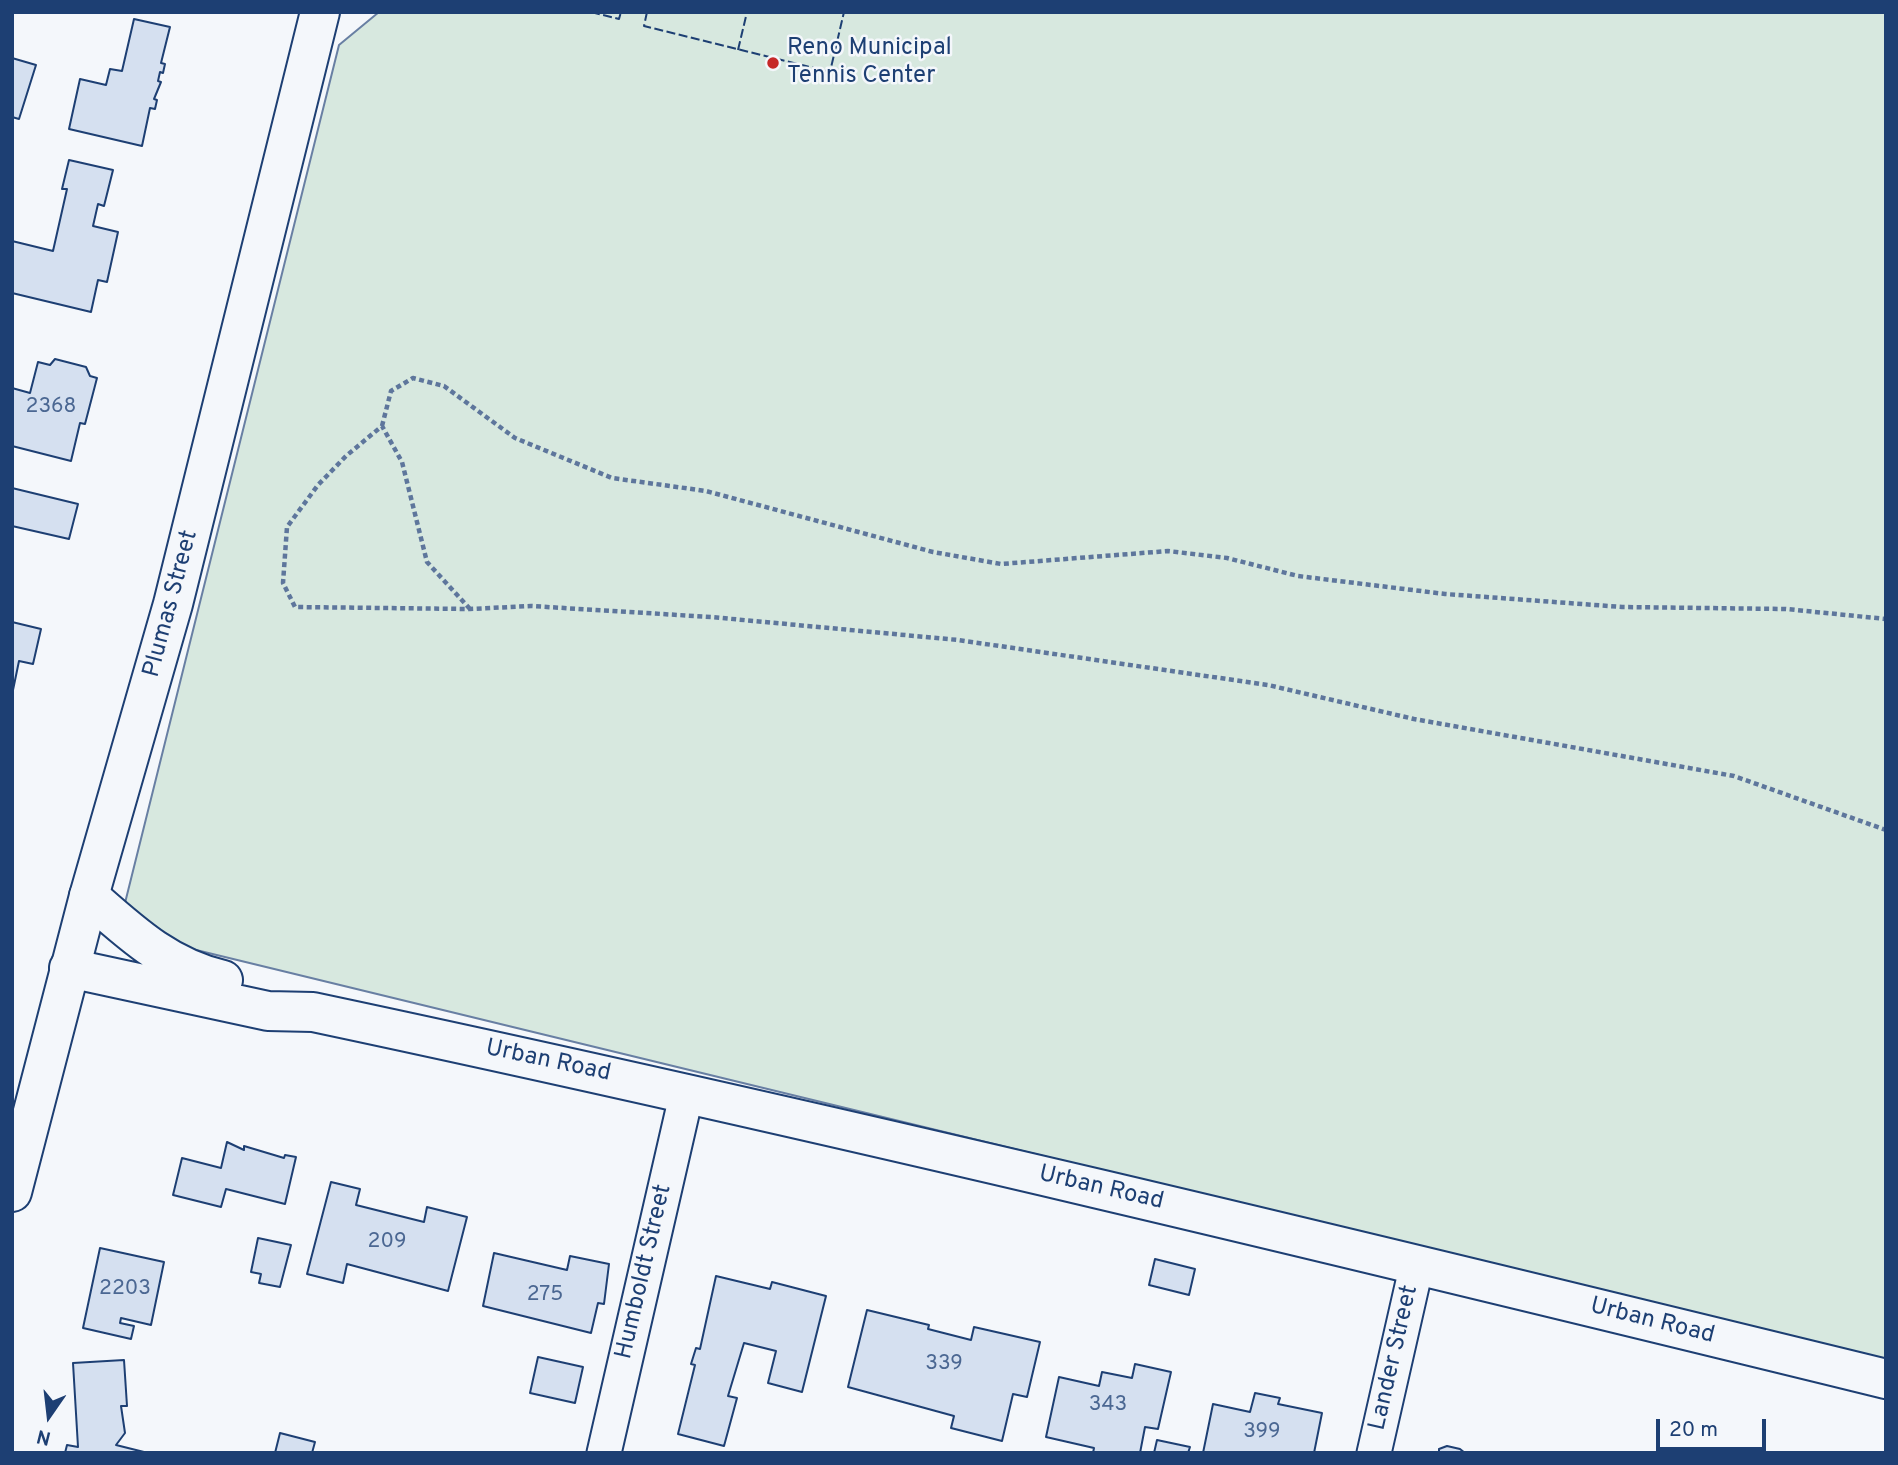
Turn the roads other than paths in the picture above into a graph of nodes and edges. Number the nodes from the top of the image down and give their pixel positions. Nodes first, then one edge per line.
1 (320, 12) edge
2 (89, 897) junction
3 (69, 968) junction
4 (313, 1012) junction
5 (687, 1091) junction
6 (12, 1192) edge
7 (1417, 1264) junction
8 (1886, 1380) edge
9 (604, 1453) edge
10 (1374, 1453) edge

1 - 2 street, Plumas Street
2 - 3 street, Plumas Street
2 - 4 street, Urban Road
3 - 4 street, Urban Road
3 - 6 street, Plumas Street
4 - 5 street, Urban Road
5 - 7 street, Urban Road
5 - 9 street, Humboldt Street
7 - 8 street, Urban Road
7 - 10 street, Lander Street

